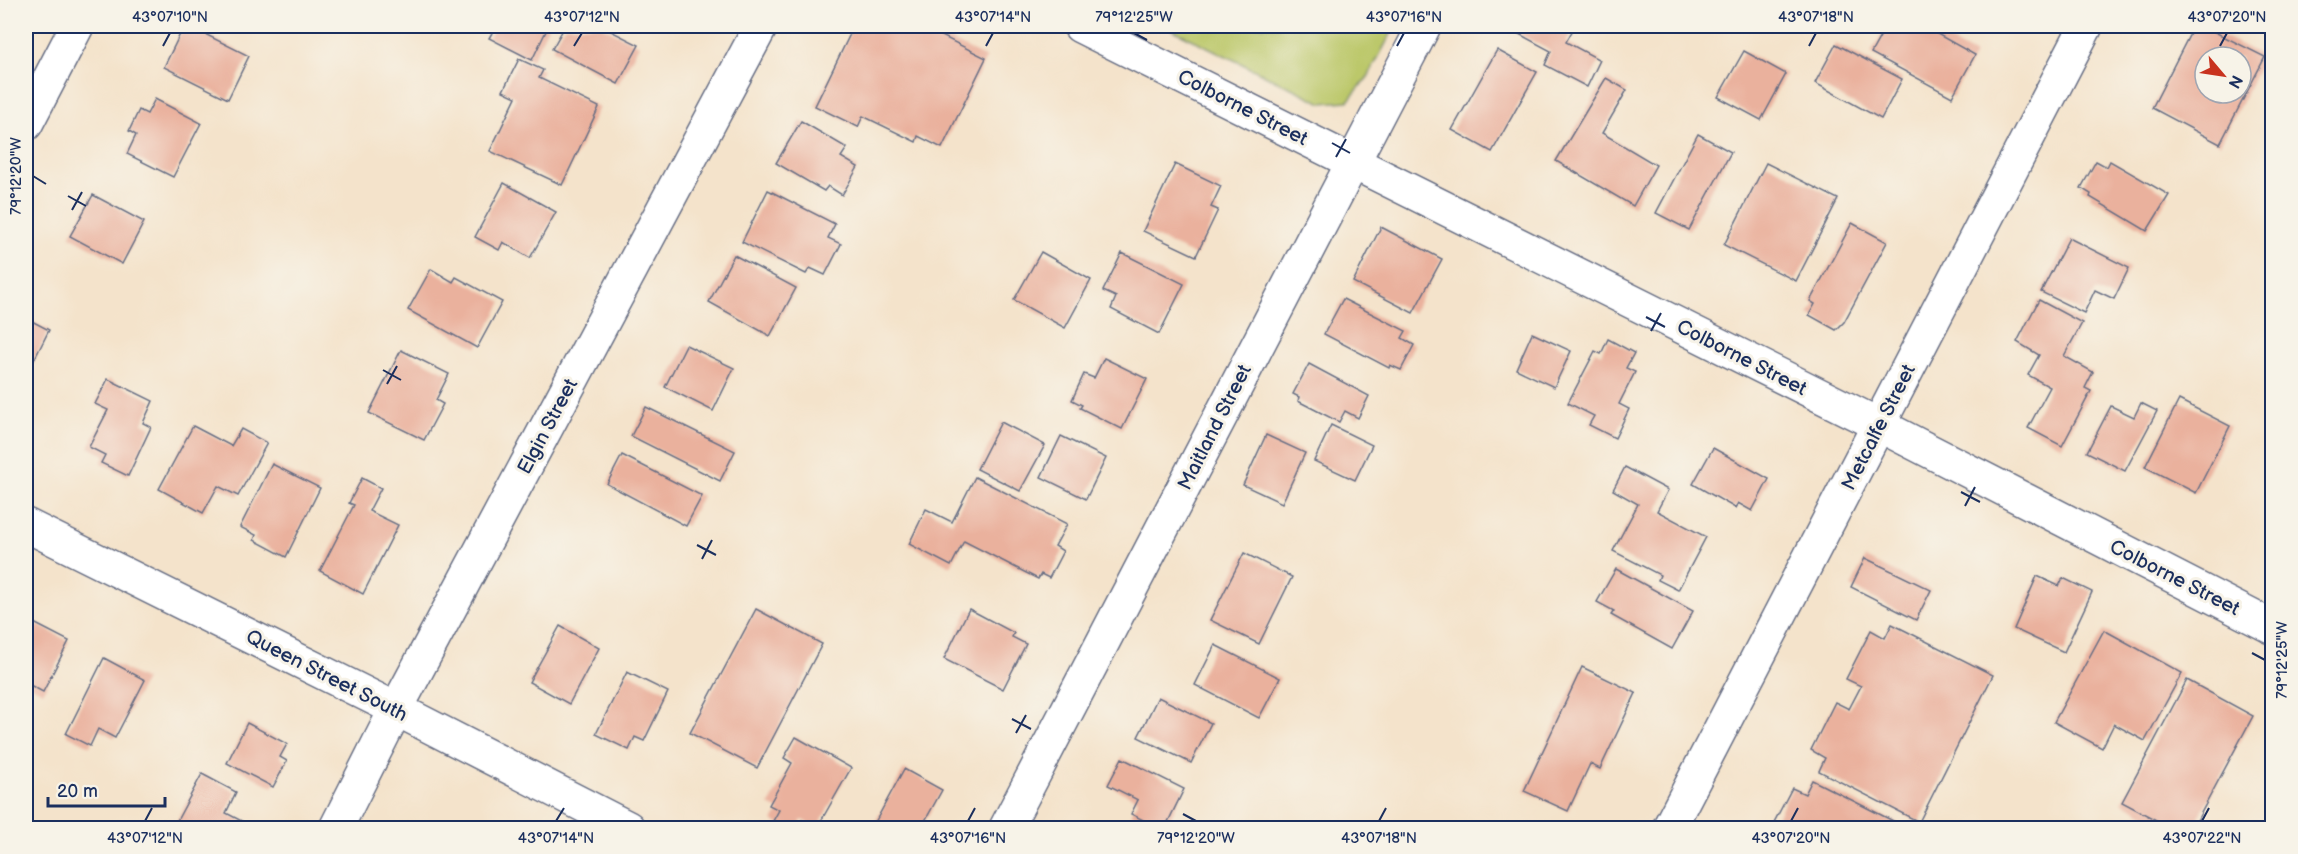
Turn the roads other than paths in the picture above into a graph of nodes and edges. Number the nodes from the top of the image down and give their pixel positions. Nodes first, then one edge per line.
1 (77, 26) edge
2 (761, 26) edge
3 (1080, 26) edge
4 (1424, 26) edge
5 (2086, 26) edge
6 (26, 124) edge
7 (1352, 162) junction
8 (1879, 425) junction
9 (26, 525) edge
10 (2272, 627) edge
11 (396, 709) junction
12 (336, 828) edge
13 (628, 828) edge
14 (1006, 828) edge
15 (1669, 828) edge

1 - 6 street
2 - 11 street, Elgin Street
3 - 7 street, Colborne Street
4 - 7 street, Maitland Street
5 - 8 street, Metcalfe Street
7 - 8 street, Colborne Street
7 - 14 street, Maitland Street
8 - 10 street, Colborne Street
8 - 15 street, Metcalfe Street
9 - 11 street, Queen Street South
11 - 12 street, Elgin Street
11 - 13 street, Queen Street South

